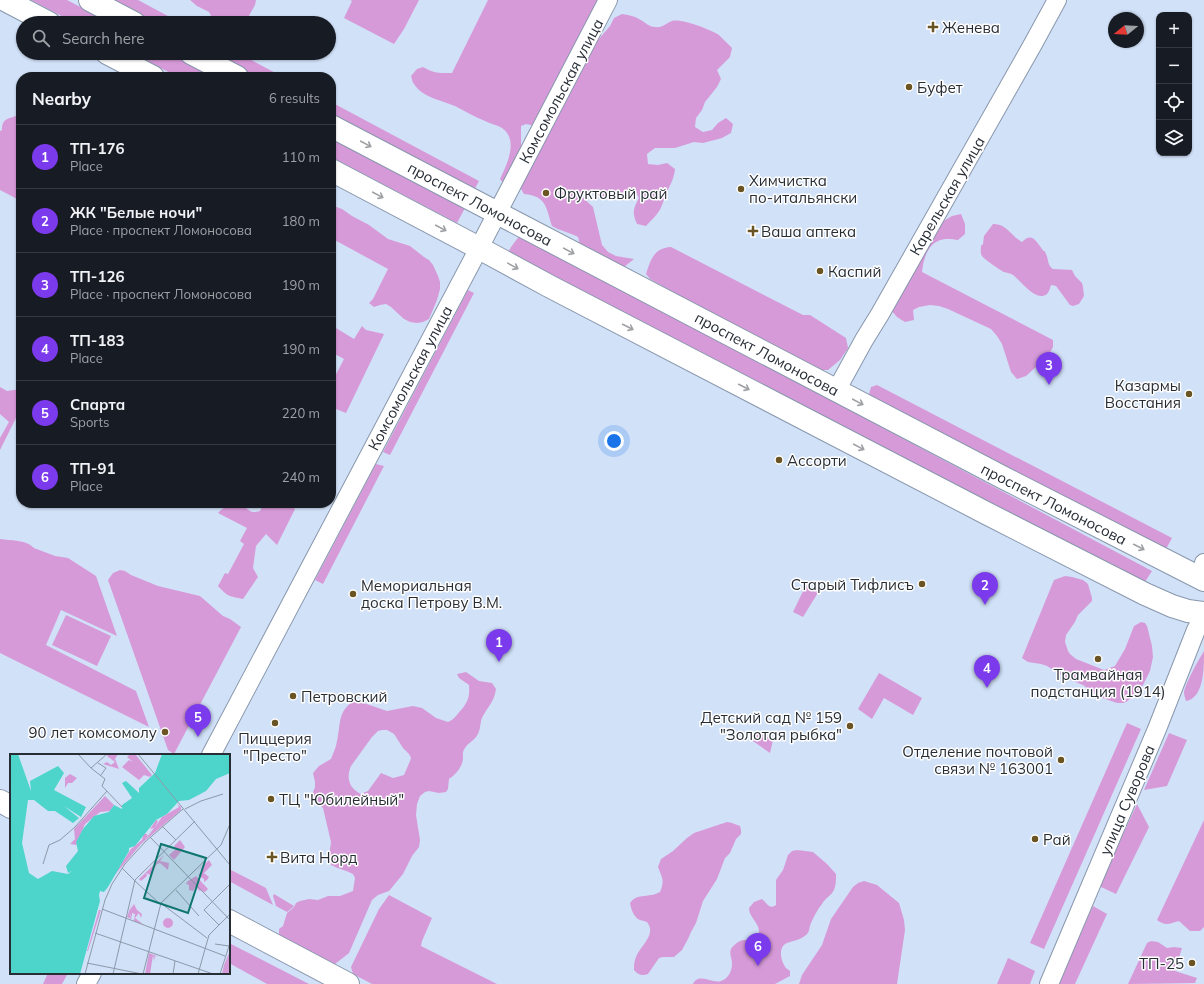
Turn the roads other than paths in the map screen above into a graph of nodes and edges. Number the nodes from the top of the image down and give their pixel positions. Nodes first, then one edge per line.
1 (5, 0) edge
2 (90, 0) edge
3 (608, 0) edge
4 (1057, 0) edge
5 (36, 16) edge
6 (121, 16) edge
7 (120, 60) edge
8 (204, 60) edge
9 (143, 72) edge
10 (227, 72) edge
11 (336, 129) edge
12 (336, 173) edge
13 (497, 213) junction
14 (479, 248) junction
15 (836, 391) junction
16 (1203, 574) edge
17 (1204, 613) edge
18 (1204, 616) edge
19 (212, 754) edge
20 (0, 801) edge
21 (10, 806) edge
22 (230, 922) edge
23 (91, 974) edge
24 (86, 984) edge
25 (348, 984) edge
26 (1049, 984) edge

1 - 5 main road
2 - 6 main road
3 - 13 street, Комсомольская улица
4 - 15 street, Карельская улица
7 - 9 main road
8 - 10 main road
11 -> 13 main road, проспект Ломоносова
12 -> 14 main road
13 - 14 street, Комсомольская улица
13 -> 15 main road, проспект Ломоносова
14 -> 17 main road
14 - 19 street, Комсомольская улица
15 -> 16 main road, проспект Ломоносова
18 - 26 street, улица Суворова
20 - 21 main road
22 - 25 main road
23 - 24 street

